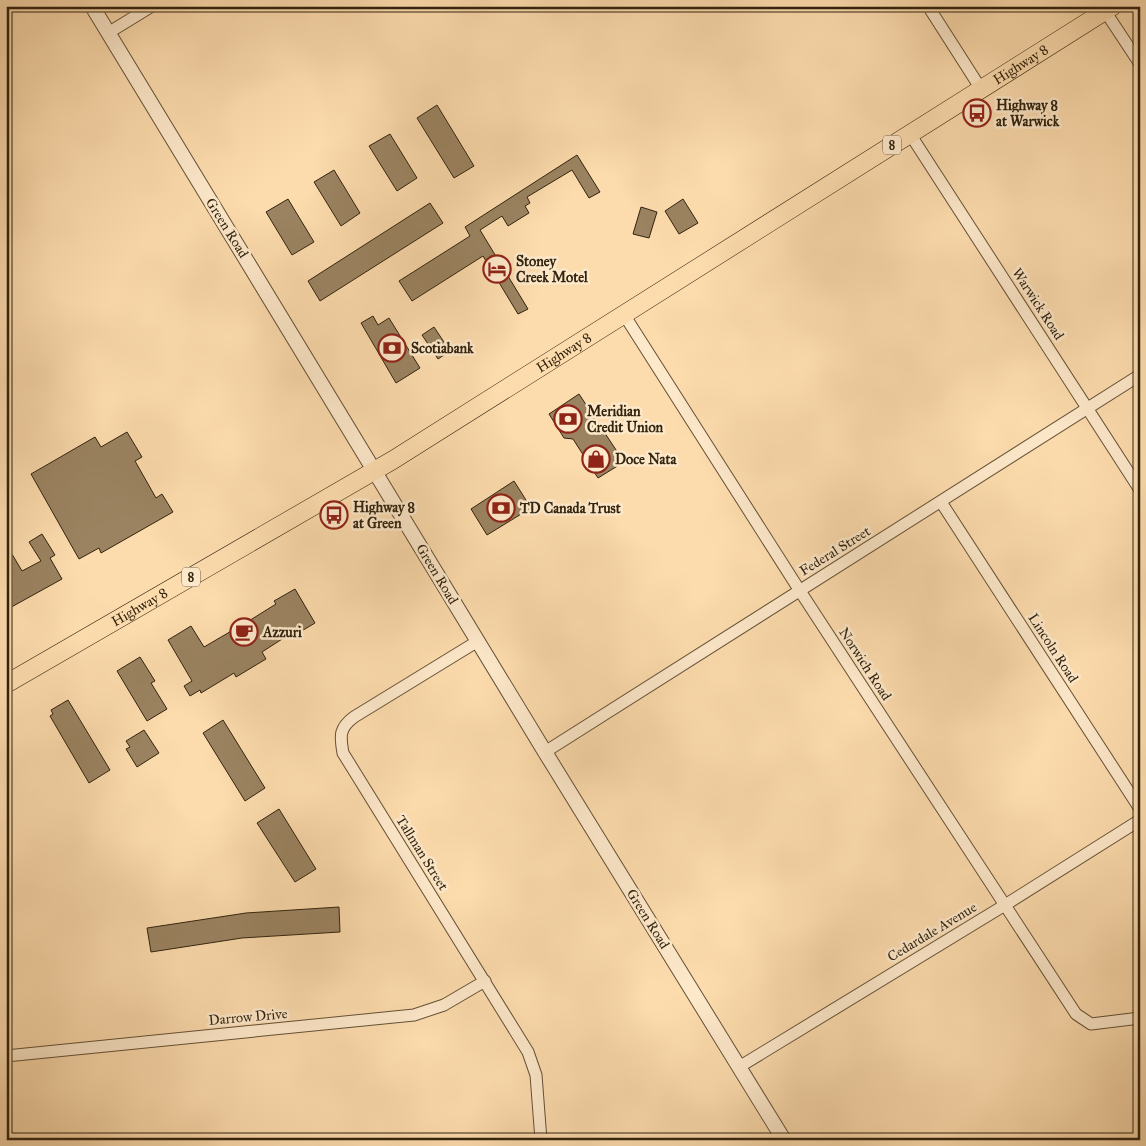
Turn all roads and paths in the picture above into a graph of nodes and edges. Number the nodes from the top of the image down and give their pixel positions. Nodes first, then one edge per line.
1 (92, 6) edge
2 (152, 6) edge
3 (928, 6) edge
4 (1109, 9) edge
5 (108, 33) junction
6 (1140, 64) edge
7 (982, 89) junction
8 (910, 134) junction
9 (623, 313) junction
10 (1140, 376) edge
11 (1087, 408) junction
12 (375, 470) junction
13 (1140, 490) edge
14 (940, 502) junction
15 (800, 591) junction
16 (478, 641) junction
17 (6, 684) edge
18 (545, 752) junction
19 (1140, 809) edge
20 (1140, 820) edge
21 (1005, 905) junction
22 (484, 981) junction
23 (1140, 1018) edge
24 (6, 1056) edge
25 (738, 1067) junction
26 (541, 1140) edge
27 (784, 1140) edge

1 - 5 street, Green Road
2 - 5 street
3 - 7 street
4 - 6 street
4 - 7 main road, Highway 8 / 8
5 - 12 street, Green Road
7 - 8 main road, Highway 8 / 8
8 - 9 main road, Highway 8 / 8
8 - 11 street, Warwick Road
9 - 12 main road, Highway 8 / 8
9 - 15 street, Norwich Road
10 - 11 street, Federal Street
11 - 13 street, Warwick Road
11 - 14 street, Federal Street
12 - 16 street, Green Road
12 - 17 main road, Highway 8 / 8
14 - 15 street, Federal Street
14 - 19 street, Lincoln Road
15 - 18 street, Federal Street
15 - 21 street, Norwich Road
16 - 18 street, Green Road
16 - 22 street, Tallman Street
18 - 25 street, Green Road
20 - 21 street, Cedardale Avenue
21 - 23 street, Norwich Road
21 - 25 street, Cedardale Avenue
22 - 24 street, Darrow Drive
22 - 26 street, Tallman Street
25 - 27 street, Green Road

